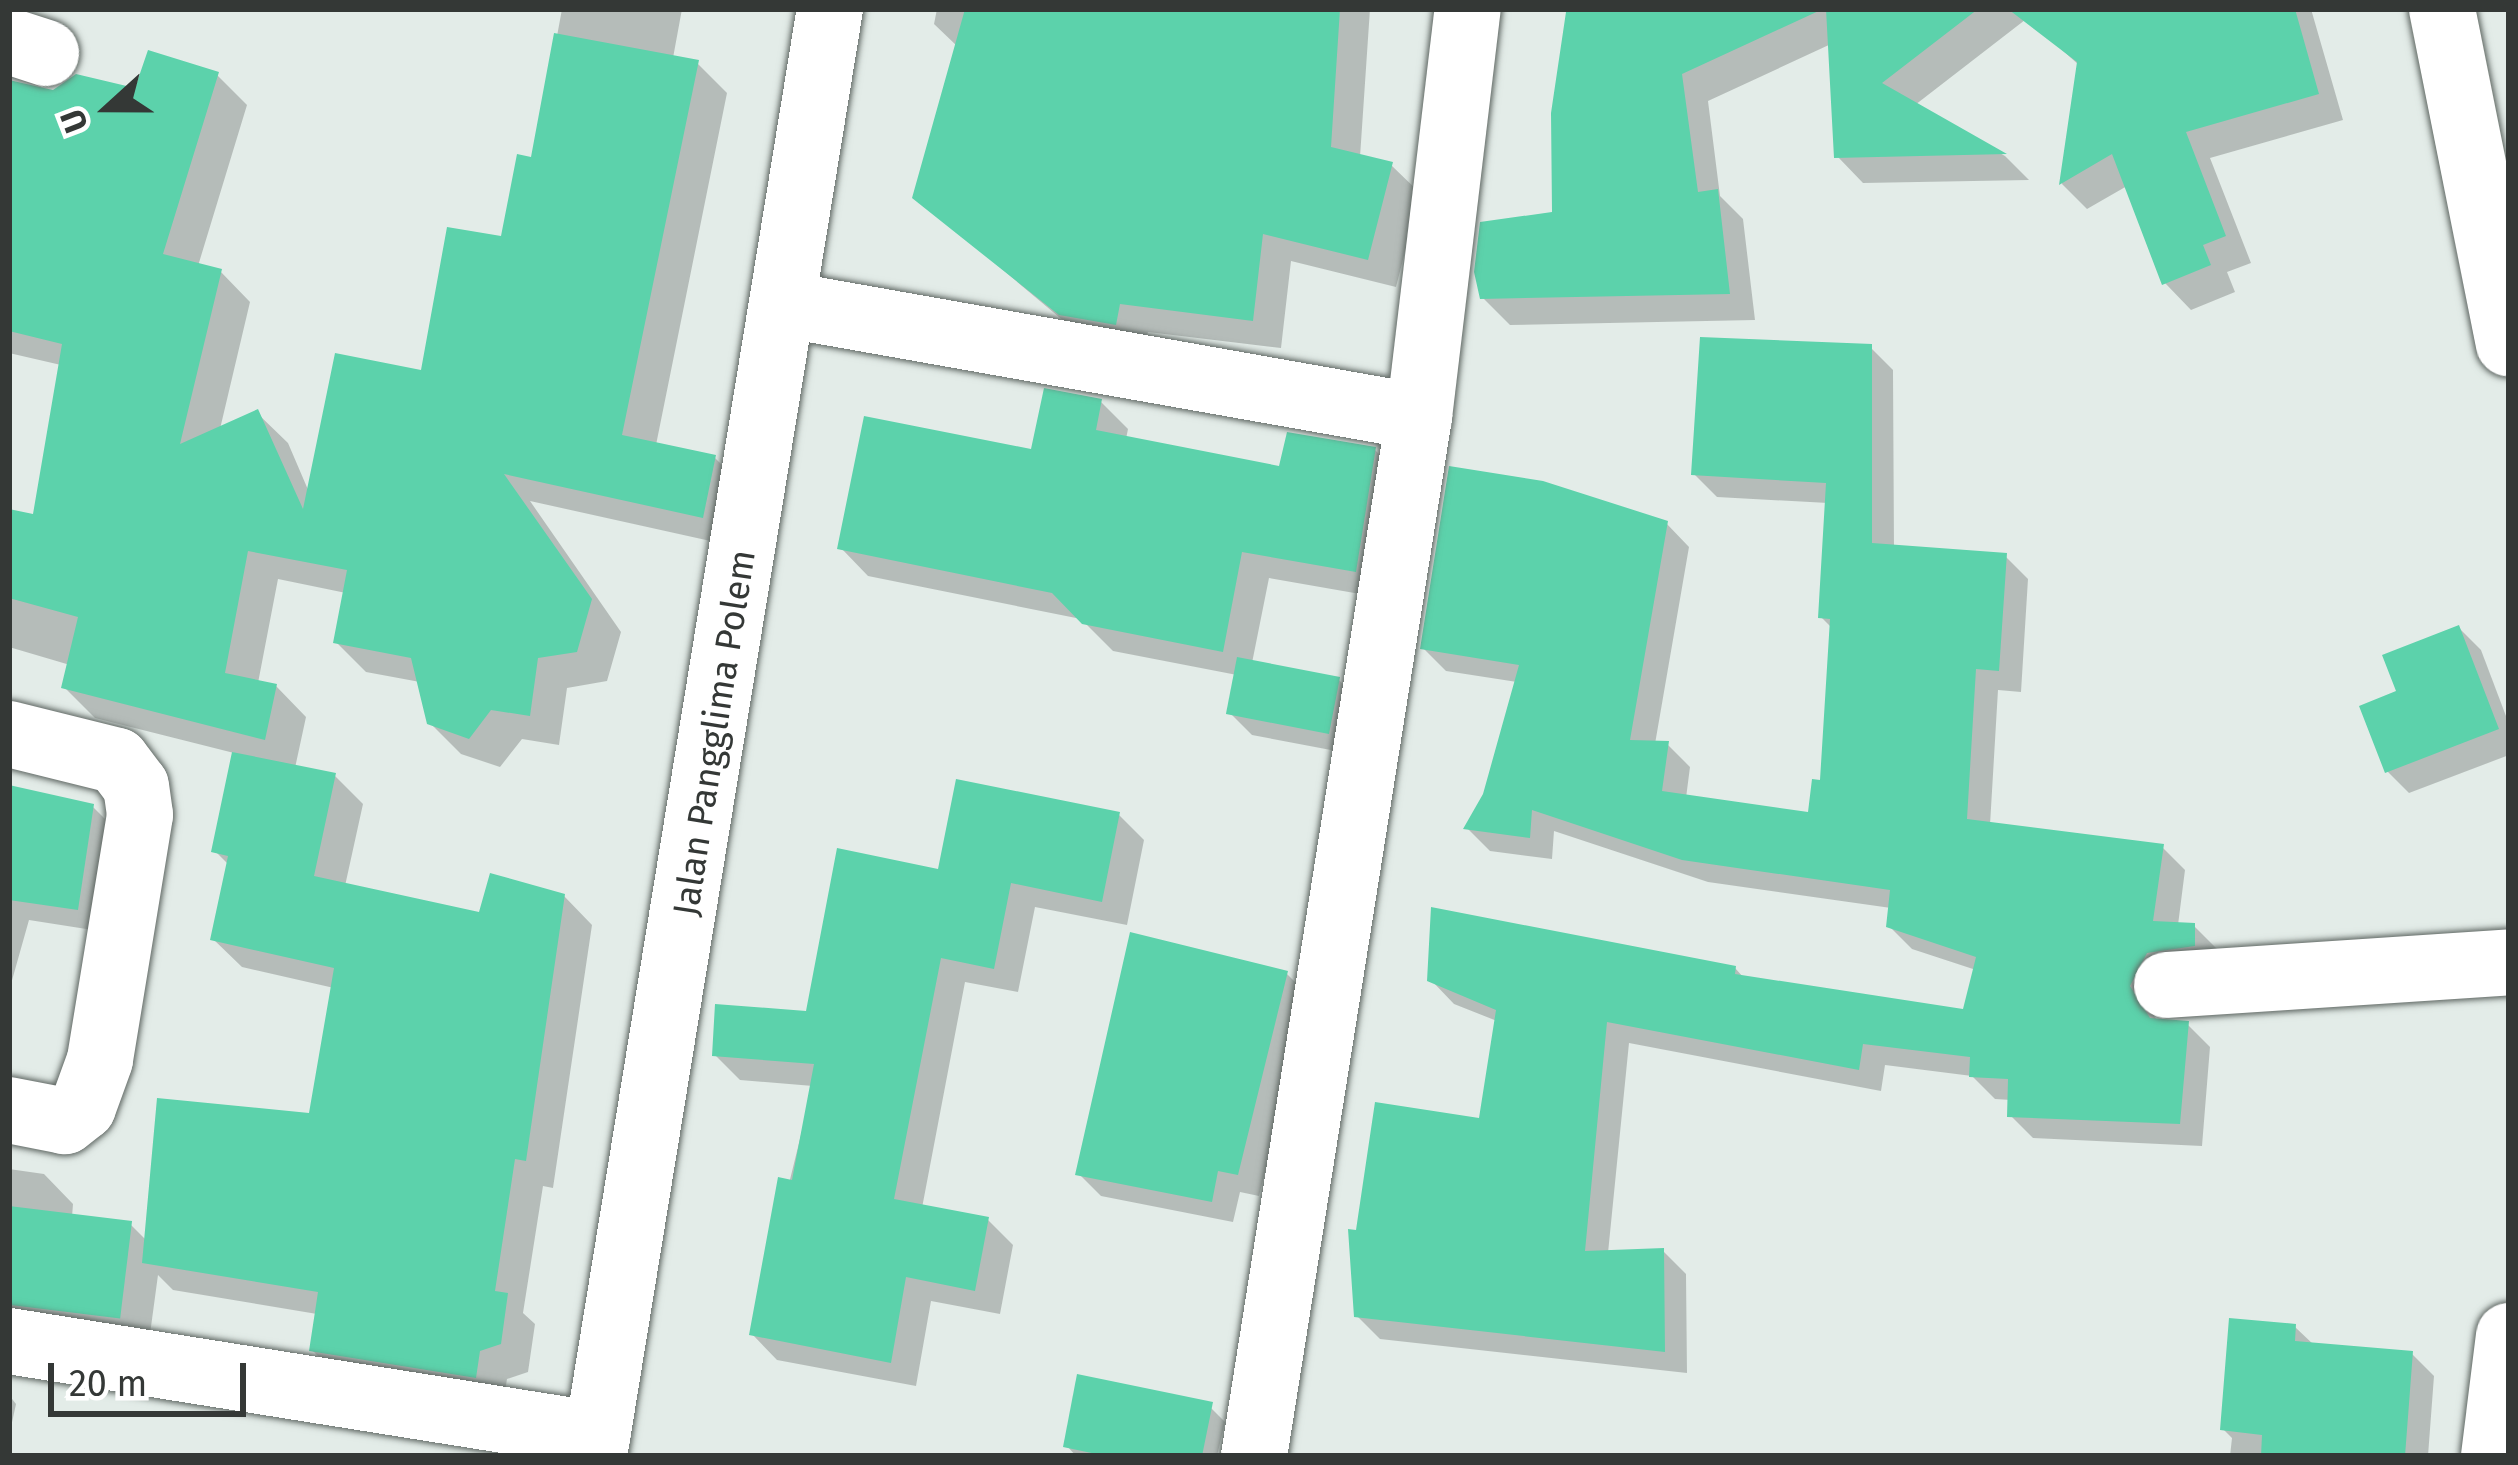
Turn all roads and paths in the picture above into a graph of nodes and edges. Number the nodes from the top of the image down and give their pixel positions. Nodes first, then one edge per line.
1 (830, 9) edge
2 (2442, 9) edge
3 (1468, 10) edge
4 (782, 304) junction
5 (2509, 343) edge
6 (1420, 417) junction
7 (9, 734) edge
8 (2509, 962) edge
9 (2167, 985) dead end
10 (9, 1110) edge
11 (2509, 1336) edge
12 (9, 1341) edge
13 (2501, 1444) edge
14 (596, 1446) edge
15 (1254, 1456) edge

1 - 4 street, Jalan Pangglima Polem
2 - 5 street
3 - 6 street
4 - 6 street
4 - 14 street, Jalan Pangglima Polem
6 - 15 street
7 - 10 street
8 - 9 street
11 - 13 street
12 - 14 street

